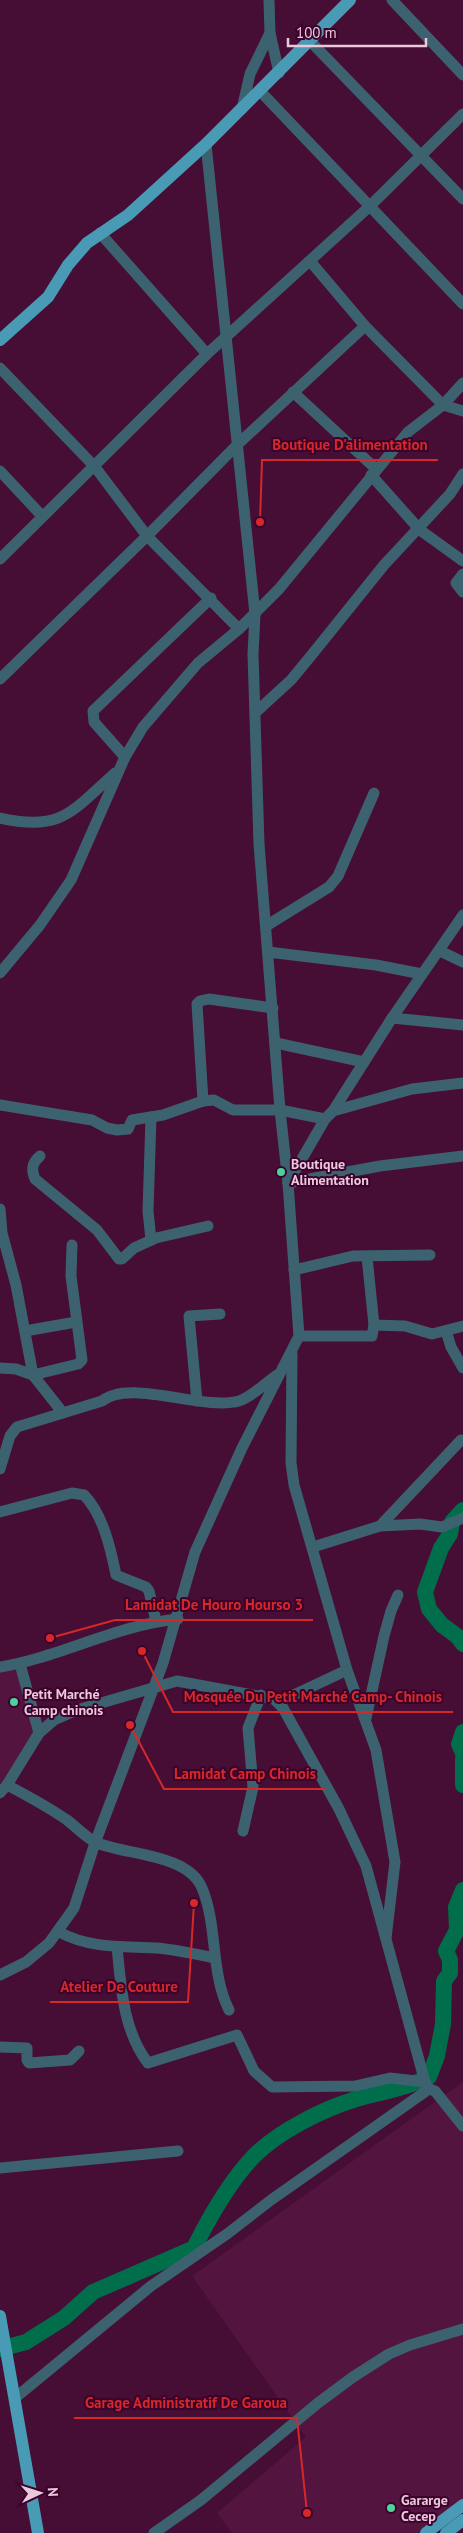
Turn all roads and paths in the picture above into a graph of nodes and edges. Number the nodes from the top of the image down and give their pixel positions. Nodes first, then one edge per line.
1 (269, 0) edge
2 (350, 0) edge
3 (392, 0) edge
4 (270, 33) junction
5 (310, 41) junction
6 (279, 73) junction
7 (463, 75) edge
8 (260, 91) junction
9 (242, 109) junction
10 (463, 114) edge
11 (206, 144) junction
12 (420, 154) junction
13 (463, 199) edge
14 (370, 206) junction
15 (100, 233) junction
16 (310, 261) junction
17 (463, 304) edge
18 (365, 326) junction
19 (227, 337) junction
20 (0, 340) edge
21 (208, 354) junction
22 (0, 368) edge
23 (463, 383) edge
24 (293, 392) junction
25 (443, 405) junction
26 (463, 410) edge
27 (238, 444) junction
28 (95, 467) junction
29 (0, 471) edge
30 (374, 472) junction
31 (463, 474) edge
32 (42, 516) junction
33 (420, 530) junction
34 (147, 536) junction
35 (0, 559) edge
36 (463, 561) edge
37 (463, 574) edge
38 (463, 592) edge
39 (211, 598) junction
40 (255, 614) junction
41 (239, 629) junction
42 (0, 679) edge
43 (255, 713) junction
44 (124, 756) junction
45 (120, 768) junction
46 (374, 793) dead end
47 (0, 818) edge
48 (463, 915) edge
49 (266, 926) junction
50 (440, 951) junction
51 (268, 952) junction
52 (463, 962) edge
53 (0, 973) edge
54 (422, 974) junction
55 (273, 1008) junction
56 (392, 1018) junction
57 (463, 1026) edge
58 (276, 1043) junction
59 (364, 1062) junction
60 (463, 1083) edge
61 (203, 1101) junction
62 (0, 1106) edge
63 (280, 1110) junction
64 (329, 1115) junction
65 (151, 1117) junction
66 (40, 1156) dead end
67 (463, 1156) edge
68 (288, 1183) junction
69 (0, 1209) edge
70 (208, 1226) dead end
71 (1, 1233) edge
72 (151, 1240) junction
73 (72, 1245) dead end
74 (430, 1256) dead end
75 (368, 1257) junction
76 (294, 1270) junction
77 (220, 1314) dead end
78 (76, 1322) junction
79 (374, 1325) junction
80 (463, 1326) edge
81 (25, 1331) junction
82 (446, 1331) junction
83 (299, 1336) junction
84 (292, 1352) junction
85 (0, 1368) edge
86 (463, 1368) edge
87 (280, 1373) junction
88 (32, 1375) junction
89 (197, 1401) junction
90 (63, 1413) junction
91 (461, 1440) dead end
92 (0, 1469) edge
93 (0, 1512) edge
94 (463, 1518) edge
95 (380, 1526) junction
96 (312, 1547) junction
97 (398, 1595) dead end
98 (178, 1619) junction
99 (156, 1621) junction
100 (20, 1664) junction
101 (0, 1667) edge
102 (347, 1670) junction
103 (154, 1688) junction
104 (261, 1695) junction
105 (279, 1702) junction
106 (366, 1718) junction
107 (38, 1733) junction
108 (4, 1789) edge
109 (243, 1831) dead end
110 (95, 1843) junction
111 (59, 1932) junction
112 (386, 1943) junction
113 (117, 1947) junction
114 (215, 1958) junction
115 (0, 1975) edge
116 (229, 2010) dead end
117 (0, 2046) edge
118 (79, 2051) dead end
119 (427, 2085) junction
120 (463, 2126) edge
121 (178, 2151) dead end
122 (0, 2168) edge
123 (1, 2320) edge
124 (463, 2330) edge
125 (15, 2398) junction
126 (463, 2505) edge
127 (463, 2520) edge
128 (38, 2533) edge
129 (154, 2533) edge
130 (426, 2533) edge
131 (446, 2533) edge

1 - 4 street
2 - 5 main road
3 - 7 street
4 - 6 street
4 - 9 street
5 - 6 main road
5 - 12 street
6 - 8 main road
8 - 9 main road
8 - 14 street
9 - 11 main road
10 - 12 street
11 - 15 main road
11 - 19 street
12 - 13 street
12 - 14 street
14 - 16 street
14 - 17 street
15 - 20 main road
15 - 21 street
16 - 18 street
16 - 19 street
18 - 24 street
18 - 25 street
19 - 21 street
19 - 27 street
21 - 28 street
22 - 28 street
23 - 25 street
24 - 27 street
24 - 30 street
25 - 26 street
25 - 30 street
27 - 34 street
27 - 40 street
28 - 32 street
28 - 34 street
29 - 32 street
30 - 33 street
30 - 40 street
31 - 33 street
32 - 35 street
33 - 36 street
33 - 43 street
34 - 39 street
34 - 42 street
37 - 38 street
39 - 41 street
39 - 44 street
40 - 41 street
40 - 43 street
41 - 44 street
43 - 49 street
44 - 45 street
45 - 47 street
45 - 53 street
46 - 49 street
48 - 50 street
49 - 51 street
50 - 52 street
50 - 54 street
51 - 54 street
51 - 55 street
54 - 56 street
55 - 58 street
55 - 61 street
56 - 57 street
56 - 59 street
58 - 59 street
58 - 63 street
59 - 64 street
60 - 64 street
61 - 63 street
61 - 65 street
62 - 65 street
63 - 64 street
63 - 68 street
64 - 68 street
65 - 72 street
66 - 72 street
67 - 68 street
68 - 76 street
69 - 71 street
70 - 72 street
71 - 81 street
73 - 78 street
74 - 75 street
75 - 76 street
75 - 79 street
76 - 83 street
77 - 89 street
78 - 81 street
78 - 88 street
79 - 82 street
79 - 83 street
80 - 82 street
81 - 88 street
82 - 86 street
83 - 84 street
84 - 87 street
84 - 96 street
85 - 88 street
87 - 89 street
87 - 98 street
88 - 90 street
89 - 90 street
90 - 92 street
91 - 95 street
93 - 99 street
94 - 95 street
95 - 96 street
96 - 102 street
97 - 106 street
98 - 99 street
98 - 103 street
99 - 100 street
100 - 101 street
100 - 107 street
102 - 105 street
102 - 106 street
103 - 104 street
103 - 107 street
103 - 110 street
104 - 105 street
104 - 109 street
105 - 112 street
106 - 112 street
107 - 108 street
108 - 110 street
110 - 111 street
110 - 114 street
111 - 113 street
111 - 115 street
112 - 119 street
113 - 114 street
113 - 119 street
114 - 116 street
117 - 118 street
119 - 120 street
119 - 125 street
121 - 122 street
123 - 125 main road
124 - 129 street
125 - 128 main road
126 - 130 main road
127 - 131 main road

